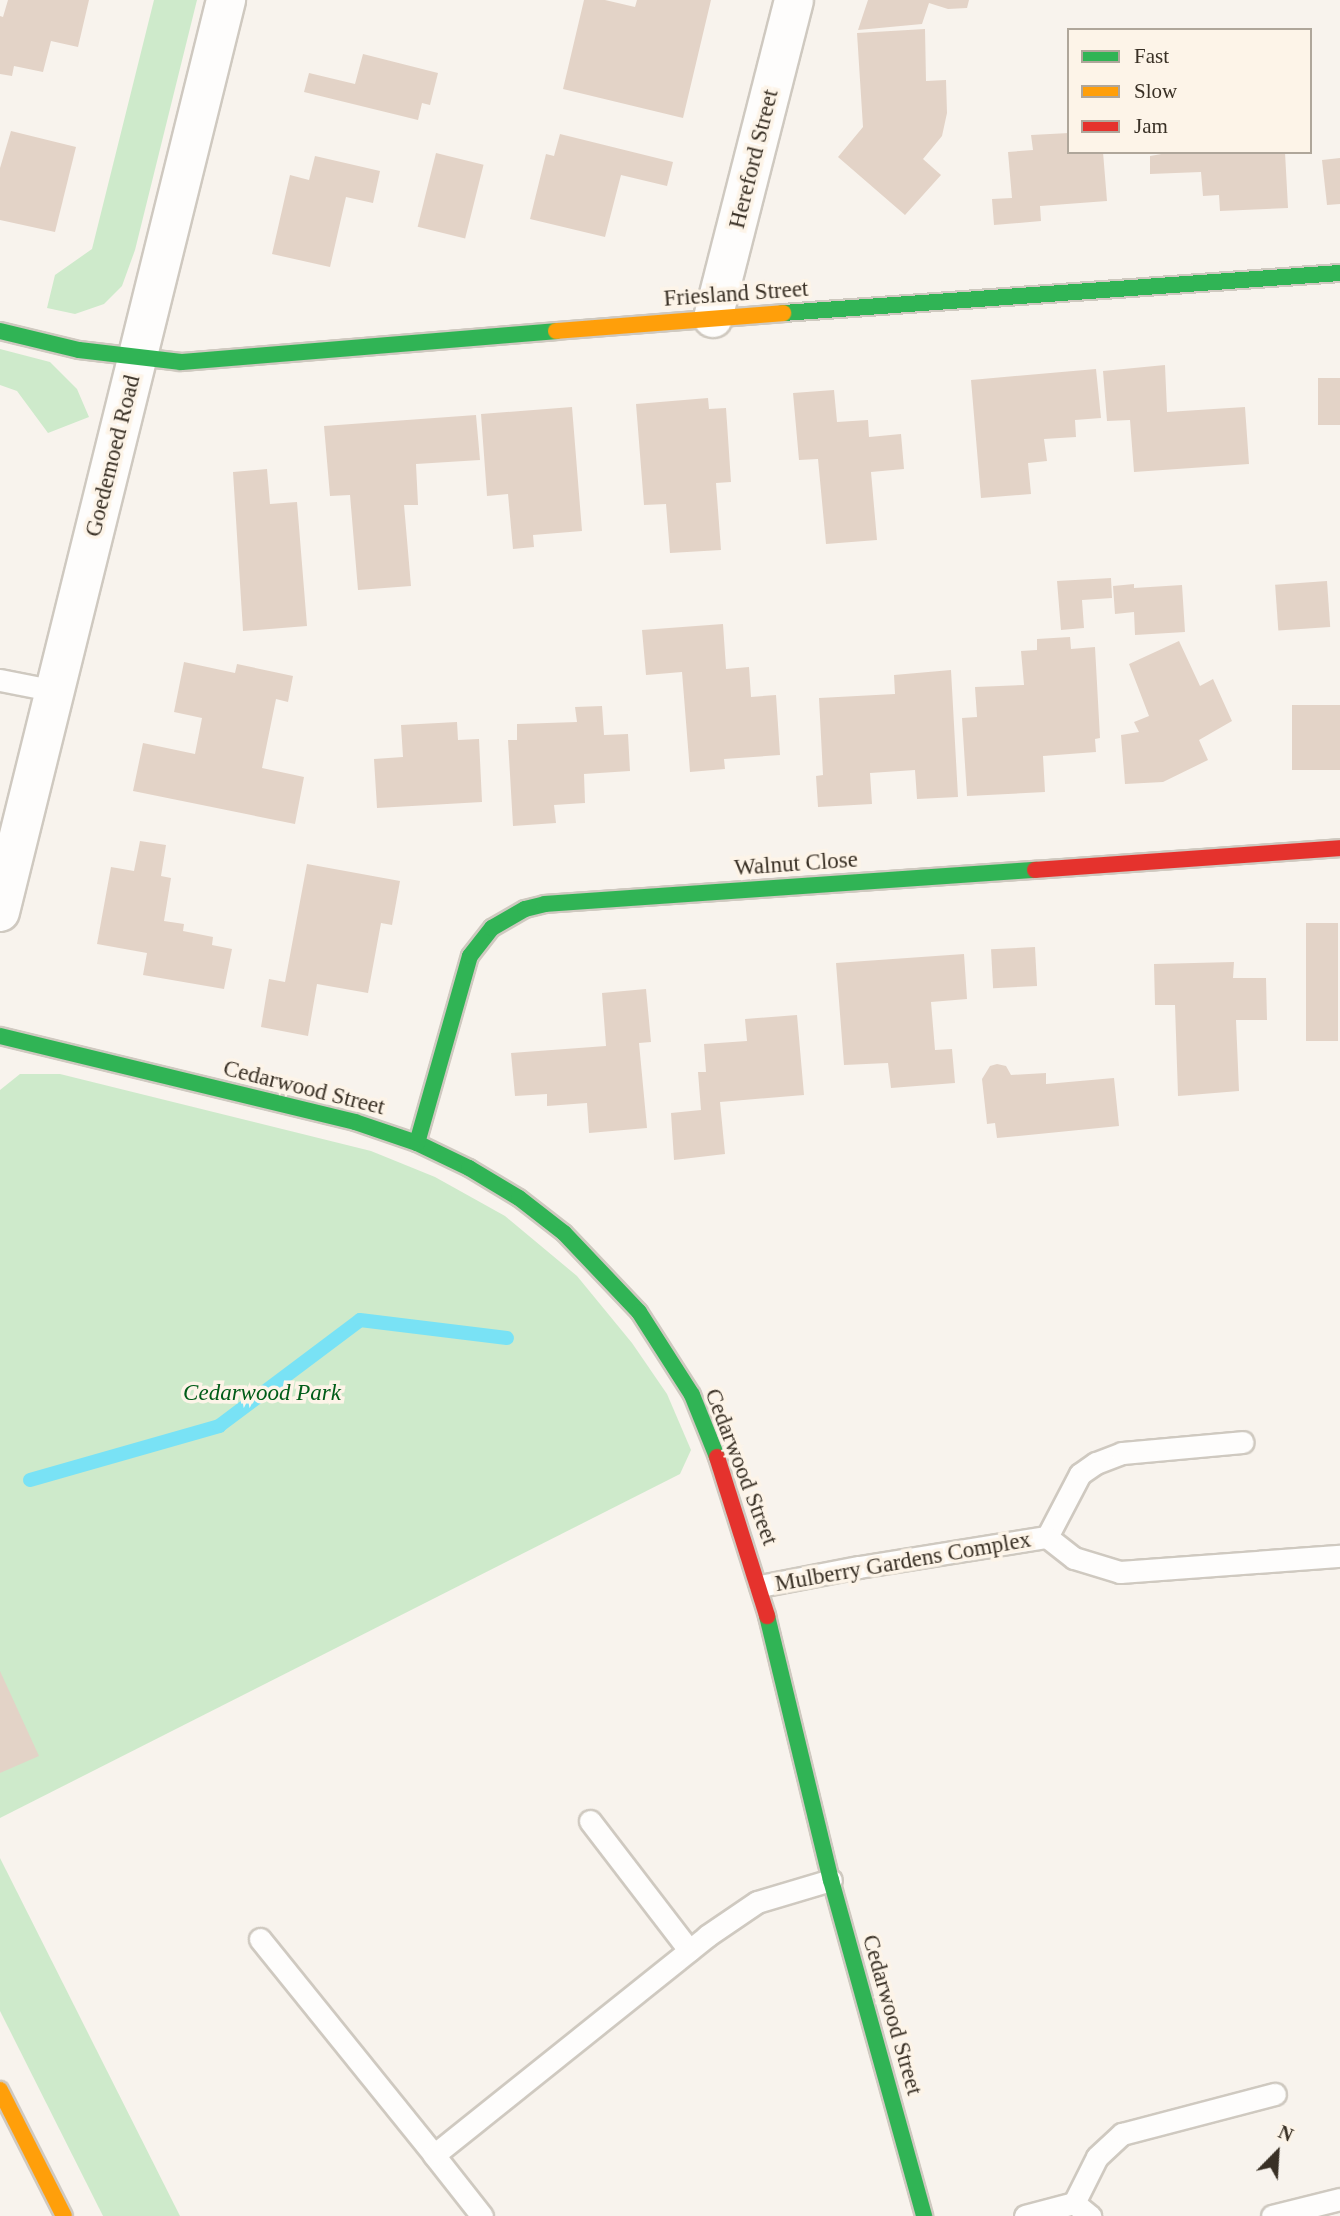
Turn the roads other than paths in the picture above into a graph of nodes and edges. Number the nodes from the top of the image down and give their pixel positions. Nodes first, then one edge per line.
1 (226, 0) edge
2 (794, 0) edge
3 (1340, 273) edge
4 (713, 318) junction
5 (0, 331) edge
6 (136, 357) junction
7 (0, 680) edge
8 (56, 691) junction
9 (1340, 849) edge
10 (0, 912) edge
11 (0, 1036) edge
12 (417, 1143) junction
13 (1242, 1442) dead end
14 (1046, 1537) junction
15 (1340, 1556) edge
16 (760, 1586) junction
17 (590, 1821) dead end
18 (831, 1880) junction
19 (260, 1939) dead end
20 (689, 1950) junction
21 (0, 2090) edge
22 (1275, 2094) dead end
23 (434, 2155) junction
24 (1340, 2199) edge
25 (1082, 2210) edge
26 (65, 2216) edge
27 (482, 2216) edge
28 (924, 2216) edge
29 (1026, 2216) edge
30 (1272, 2216) edge

1 - 6 street, Goedemoed Road
2 - 4 street, Hereford Street
3 - 4 street, Friesland Street
4 - 6 street, Friesland Street
5 - 6 street, Friesland Street
6 - 8 street, Goedemoed Road
7 - 8 lane
8 - 10 street, Goedemoed Road
9 - 12 street, Walnut Close
11 - 12 street, Cedarwood Street
12 - 16 street, Cedarwood Street
13 - 14 lane, Mulberry Gardens Complex
14 - 15 lane, Mulberry Gardens Complex
14 - 16 lane, Mulberry Gardens Complex
16 - 18 street, Cedarwood Street
17 - 20 lane
18 - 20 lane
18 - 28 street, Cedarwood Street
19 - 23 lane
20 - 23 lane
21 - 26 street
22 - 25 lane
23 - 27 lane
24 - 30 lane
25 - 29 lane

